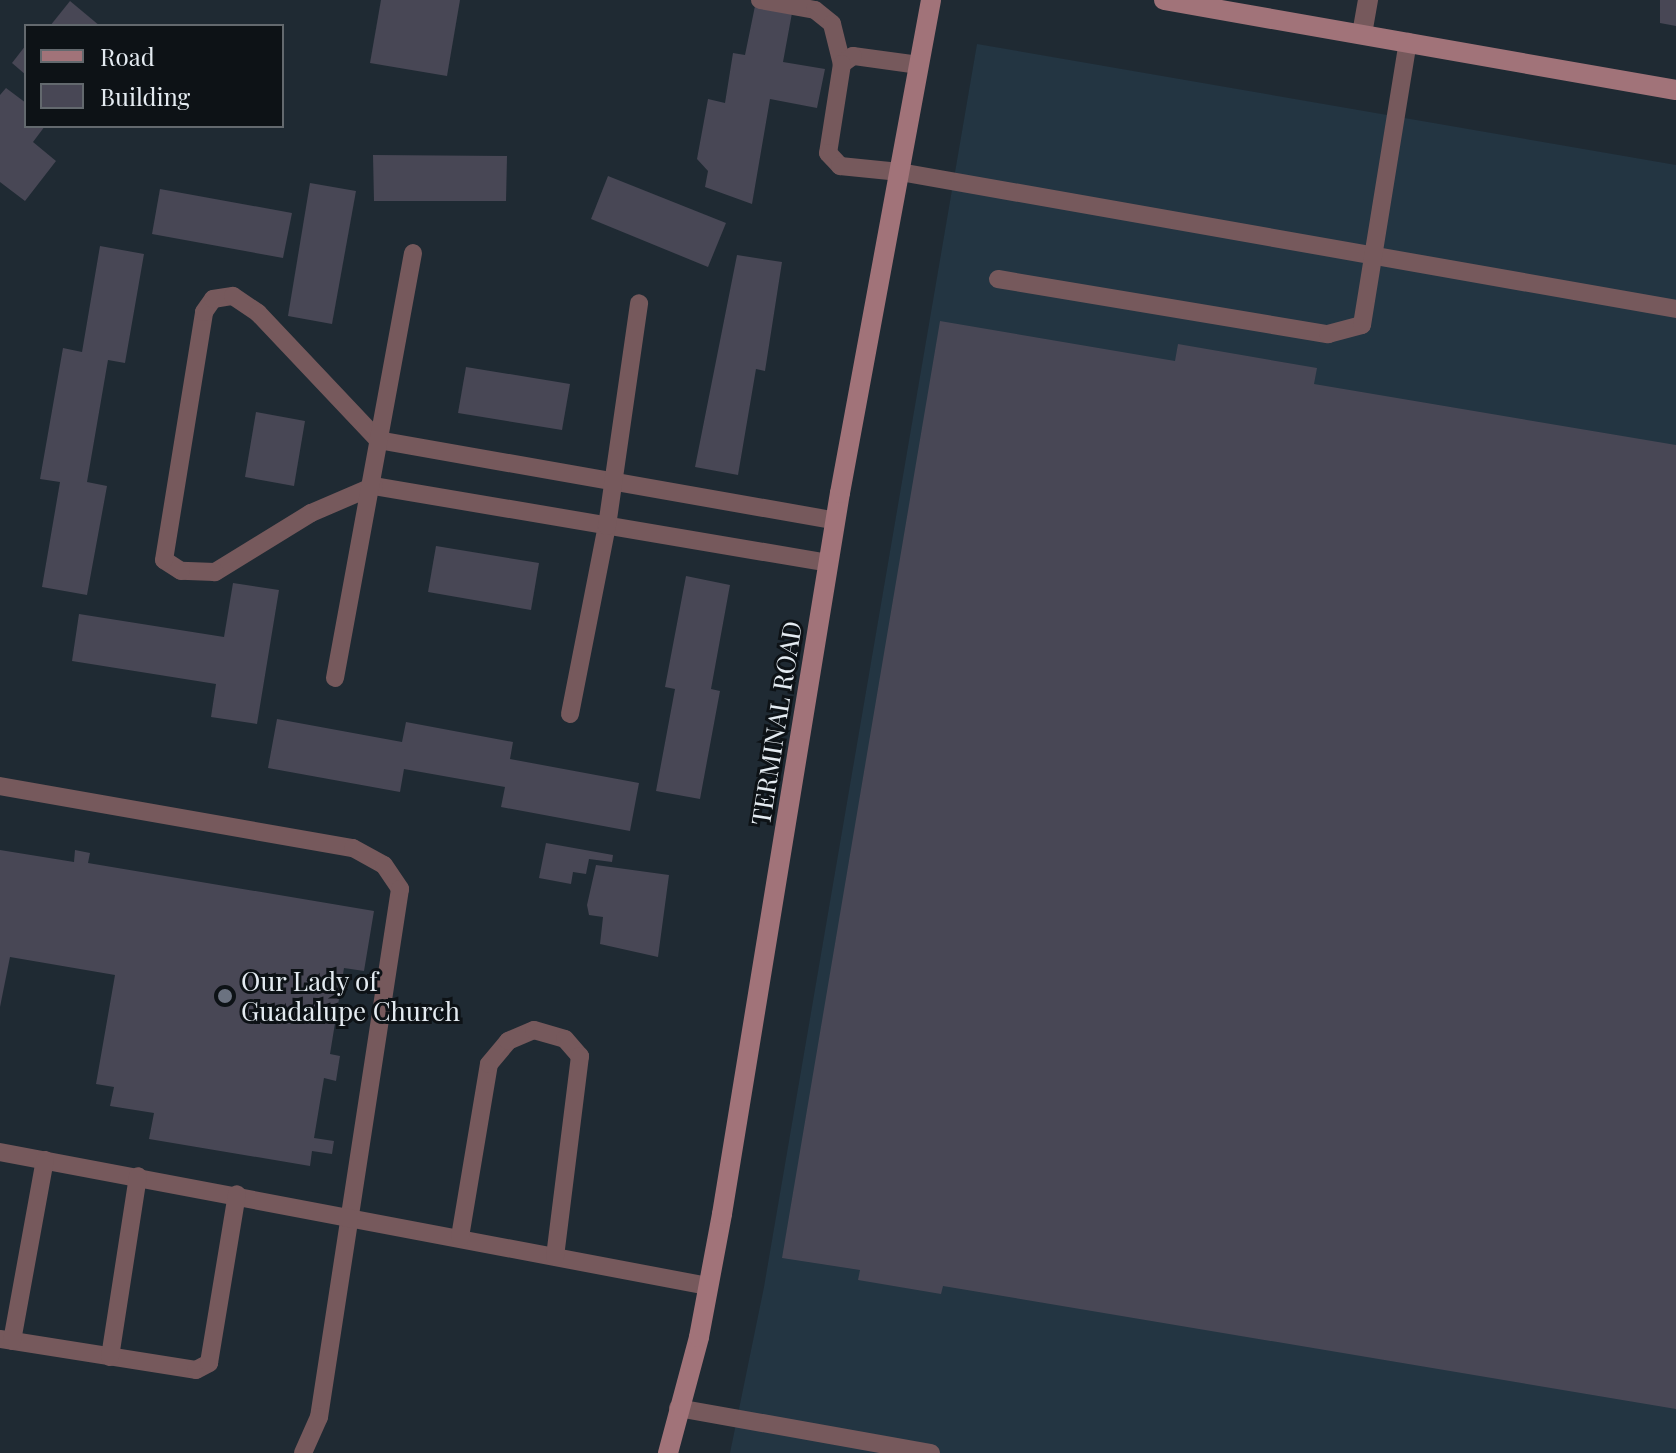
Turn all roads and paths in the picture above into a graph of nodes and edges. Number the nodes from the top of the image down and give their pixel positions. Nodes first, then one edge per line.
1 (760, 0) edge
2 (931, 0) edge
3 (1164, 0) edge
4 (1368, 0) edge
5 (1362, 34) junction
6 (1408, 42) junction
7 (842, 64) junction
8 (919, 65) junction
9 (1676, 90) edge
10 (900, 172) junction
11 (413, 253) dead end
12 (1370, 255) junction
13 (998, 279) dead end
14 (639, 303) dead end
15 (1676, 309) edge
16 (378, 440) junction
17 (614, 483) junction
18 (374, 486) junction
19 (836, 521) junction
20 (607, 526) junction
21 (829, 563) junction
22 (335, 678) dead end
23 (570, 714) dead end
24 (0, 786) edge
25 (0, 1152) edge
26 (45, 1160) junction
27 (138, 1176) junction
28 (237, 1194) junction
29 (351, 1216) junction
30 (460, 1237) junction
31 (555, 1256) junction
32 (708, 1286) junction
33 (6, 1340) edge
34 (110, 1357) junction
35 (678, 1408) junction
36 (898, 1450) edge
37 (303, 1453) edge
38 (668, 1453) edge
39 (931, 1453) edge

1 - 7 lane
2 - 8 main road, TERMINAL ROAD
3 - 5 main road
4 - 5 street
5 - 6 main road
6 - 9 main road
6 - 12 lane
7 - 8 lane
7 - 10 lane
8 - 10 main road, TERMINAL ROAD
10 - 12 lane
10 - 19 main road, TERMINAL ROAD
11 - 16 lane
12 - 13 lane
12 - 15 lane
14 - 17 lane
16 - 17 lane
16 - 18 lane
16 - 18 lane
17 - 19 lane
17 - 20 lane
18 - 20 lane
18 - 22 lane
19 - 21 main road, TERMINAL ROAD
20 - 21 lane
20 - 23 lane
21 - 32 main road, TERMINAL ROAD
24 - 29 lane
25 - 26 lane
26 - 27 lane
26 - 33 lane
27 - 28 lane
27 - 34 lane
28 - 29 lane
28 - 34 lane
29 - 30 lane
29 - 37 lane
30 - 31 lane
30 - 31 lane
31 - 32 lane
32 - 35 main road, TERMINAL ROAD
33 - 34 lane
35 - 36 lane
35 - 38 main road, TERMINAL ROAD
36 - 39 lane

